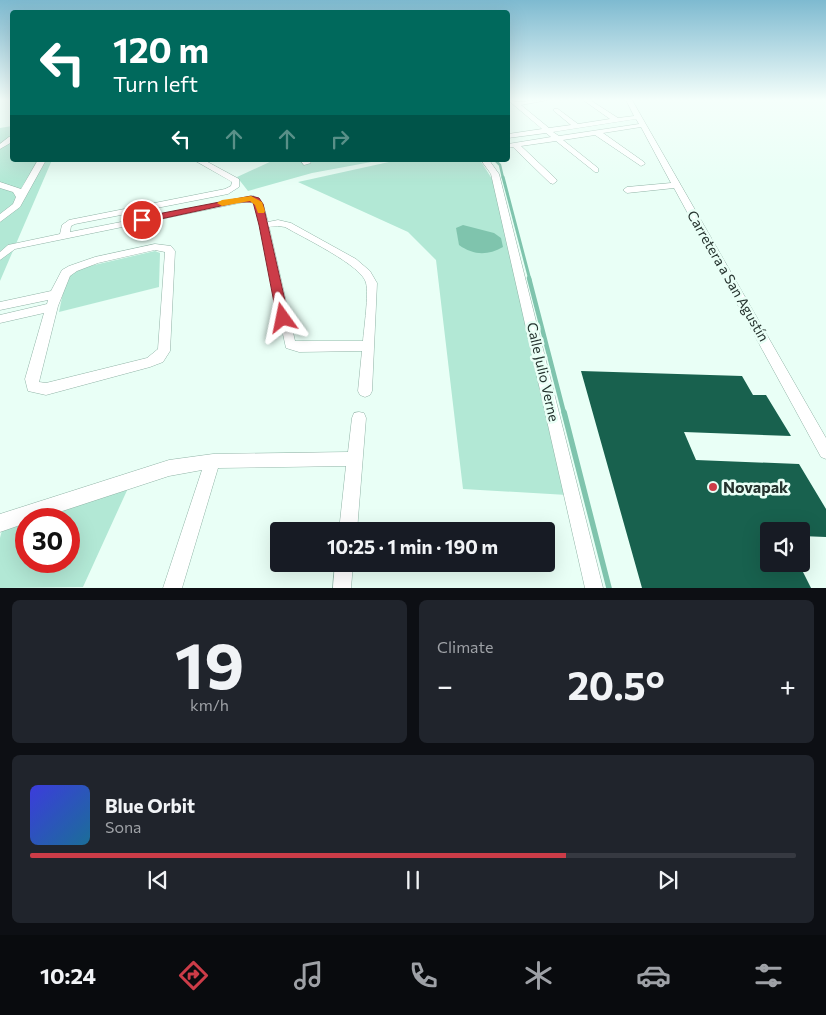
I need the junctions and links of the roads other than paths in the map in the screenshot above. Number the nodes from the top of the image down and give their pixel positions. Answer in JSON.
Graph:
{"nodes":[{"id":1,"x":544,"y":127,"type":"edge"},
{"id":2,"x":566,"y":127,"type":"edge"},
{"id":3,"x":615,"y":127,"type":"edge"},
{"id":4,"x":644,"y":127,"type":"edge"},
{"id":5,"x":547,"y":130,"type":"junction"},
{"id":6,"x":596,"y":132,"type":"junction"},
{"id":7,"x":510,"y":136,"type":"edge"},
{"id":8,"x":557,"y":138,"type":"junction"},
{"id":9,"x":511,"y":145,"type":"edge"},
{"id":10,"x":41,"y":162,"type":"edge"},
{"id":11,"x":202,"y":162,"type":"edge"},
{"id":12,"x":486,"y":162,"type":"edge"},
{"id":13,"x":641,"y":164,"type":"dead end"},
{"id":14,"x":595,"y":170,"type":"dead end"},
{"id":15,"x":553,"y":181,"type":"dead end"},
{"id":16,"x":0,"y":185,"type":"edge"},
{"id":17,"x":675,"y":185,"type":"junction"},
{"id":18,"x":627,"y":190,"type":"dead end"},
{"id":19,"x":20,"y":197,"type":"junction"},
{"id":20,"x":0,"y":219,"type":"edge"},
{"id":21,"x":264,"y":225,"type":"junction"},
{"id":22,"x":64,"y":236,"type":"junction"},
{"id":23,"x":0,"y":244,"type":"edge"},
{"id":24,"x":12,"y":247,"type":"junction"},
{"id":25,"x":0,"y":257,"type":"edge"},
{"id":26,"x":56,"y":294,"type":"junction"},
{"id":27,"x":0,"y":306,"type":"edge"},
{"id":28,"x":52,"y":308,"type":"junction"},
{"id":29,"x":0,"y":319,"type":"edge"},
{"id":30,"x":370,"y":346,"type":"junction"},
{"id":31,"x":365,"y":391,"type":"dead end"},
{"id":32,"x":359,"y":418,"type":"dead end"},
{"id":33,"x":826,"y":452,"type":"edge"},
{"id":34,"x":355,"y":459,"type":"junction"},
{"id":35,"x":213,"y":461,"type":"junction"},
{"id":36,"x":349,"y":522,"type":"edge"},
{"id":37,"x":0,"y":523,"type":"edge"},
{"id":38,"x":343,"y":572,"type":"edge"},
{"id":39,"x":172,"y":588,"type":"edge"},
{"id":40,"x":342,"y":588,"type":"edge"},
{"id":41,"x":594,"y":588,"type":"edge"}],
"edges":[{"from":1,"to":5,"type":"street"},
{"from":2,"to":5,"type":"street"},
{"from":3,"to":6,"type":"street"},
{"from":4,"to":17,"type":"street","name":"Carretera a San Agustín"},
{"from":5,"to":7,"type":"street"},
{"from":5,"to":8,"type":"street"},
{"from":6,"to":8,"type":"street"},
{"from":6,"to":13,"type":"street"},
{"from":8,"to":9,"type":"street"},
{"from":8,"to":14,"type":"street"},
{"from":9,"to":15,"type":"street"},
{"from":10,"to":19,"type":"street"},
{"from":11,"to":22,"type":"street"},
{"from":12,"to":41,"type":"street","name":"Calle Julio Verne"},
{"from":16,"to":19,"type":"street"},
{"from":17,"to":18,"type":"street"},
{"from":17,"to":33,"type":"street","name":"Carretera a San Agustín"},
{"from":19,"to":20,"type":"street"},
{"from":21,"to":22,"type":"street"},
{"from":21,"to":30,"type":"street"},
{"from":21,"to":30,"type":"street"},
{"from":22,"to":24,"type":"street"},
{"from":23,"to":24,"type":"street"},
{"from":24,"to":25,"type":"street"},
{"from":26,"to":27,"type":"street"},
{"from":26,"to":28,"type":"street"},
{"from":26,"to":28,"type":"street"},
{"from":28,"to":29,"type":"street"},
{"from":30,"to":31,"type":"street"},
{"from":32,"to":34,"type":"street"},
{"from":34,"to":35,"type":"street"},
{"from":34,"to":36,"type":"street"},
{"from":35,"to":37,"type":"street"},
{"from":35,"to":39,"type":"street"},
{"from":38,"to":40,"type":"street"}]}
